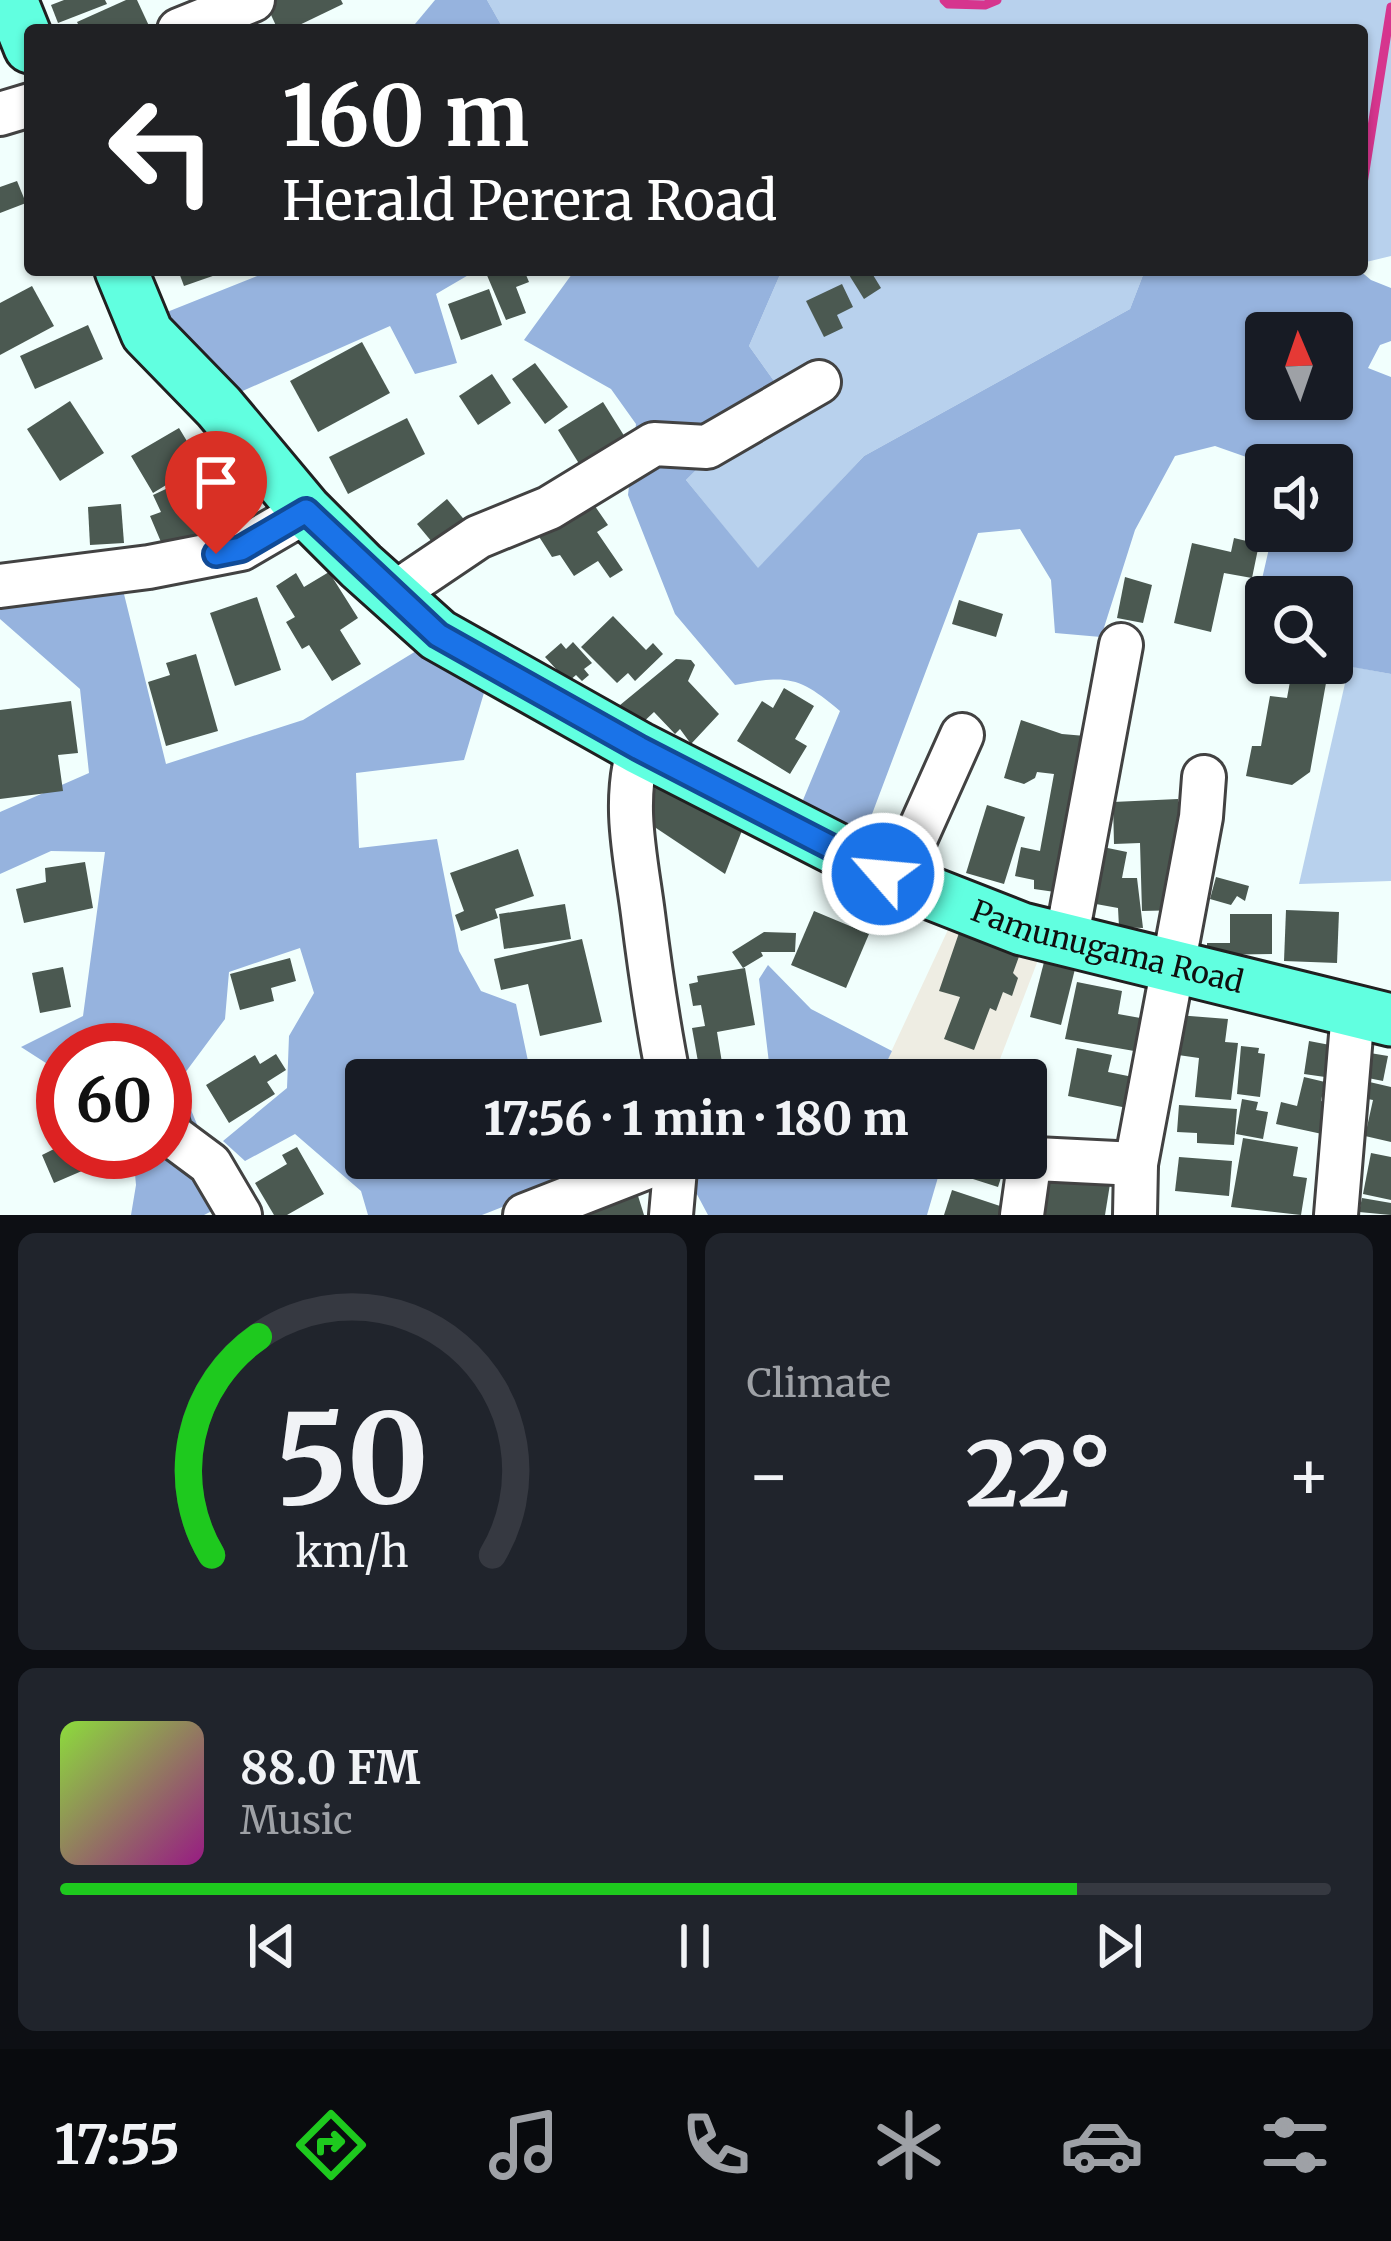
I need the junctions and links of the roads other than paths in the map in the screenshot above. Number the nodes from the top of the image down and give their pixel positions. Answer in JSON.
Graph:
{"nodes":[{"id":1,"x":10,"y":0,"type":"edge"},
{"id":2,"x":253,"y":0,"type":"edge"},
{"id":3,"x":194,"y":24,"type":"edge"},
{"id":4,"x":24,"y":33,"type":"edge"},
{"id":5,"x":124,"y":276,"type":"edge"},
{"id":6,"x":819,"y":382,"type":"dead end"},
{"id":7,"x":306,"y":511,"type":"junction"},
{"id":8,"x":0,"y":586,"type":"edge"},
{"id":9,"x":392,"y":595,"type":"junction"},
{"id":10,"x":1121,"y":645,"type":"dead end"},
{"id":11,"x":962,"y":735,"type":"dead end"},
{"id":12,"x":639,"y":748,"type":"junction"},
{"id":13,"x":1204,"y":777,"type":"dead end"},
{"id":14,"x":897,"y":880,"type":"junction"},
{"id":15,"x":1066,"y":941,"type":"junction"},
{"id":16,"x":1173,"y":969,"type":"junction"},
{"id":17,"x":1372,"y":1015,"type":"edge"},
{"id":18,"x":665,"y":1059,"type":"edge"},
{"id":19,"x":192,"y":1151,"type":"edge"},
{"id":20,"x":1136,"y":1164,"type":"junction"},
{"id":21,"x":618,"y":1179,"type":"edge"},
{"id":22,"x":672,"y":1179,"type":"edge"},
{"id":23,"x":240,"y":1215,"type":"edge"},
{"id":24,"x":525,"y":1215,"type":"edge"},
{"id":25,"x":670,"y":1215,"type":"edge"},
{"id":26,"x":1022,"y":1215,"type":"edge"},
{"id":27,"x":1135,"y":1215,"type":"edge"},
{"id":28,"x":1336,"y":1215,"type":"edge"}],
"edges":[{"from":1,"to":4,"type":"main road"},
{"from":2,"to":3,"type":"street"},
{"from":5,"to":7,"type":"main road","name":"Pamunugama Road"},
{"from":6,"to":9,"type":"street"},
{"from":7,"to":8,"type":"street"},
{"from":7,"to":9,"type":"main road","name":"Pamunugama Road"},
{"from":9,"to":12,"type":"main road","name":"Pamunugama Road"},
{"from":10,"to":15,"type":"street"},
{"from":11,"to":14,"type":"street"},
{"from":12,"to":14,"type":"main road","name":"Pamunugama Road"},
{"from":12,"to":18,"type":"street"},
{"from":13,"to":16,"type":"street"},
{"from":14,"to":15,"type":"main road","name":"Pamunugama Road"},
{"from":15,"to":16,"type":"main road","name":"Pamunugama Road"},
{"from":16,"to":17,"type":"main road","name":"Pamunugama Road"},
{"from":16,"to":20,"type":"street"},
{"from":17,"to":28,"type":"street"},
{"from":19,"to":23,"type":"street"},
{"from":20,"to":26,"type":"street"},
{"from":20,"to":27,"type":"street"},
{"from":21,"to":24,"type":"street"},
{"from":22,"to":25,"type":"street"}]}
